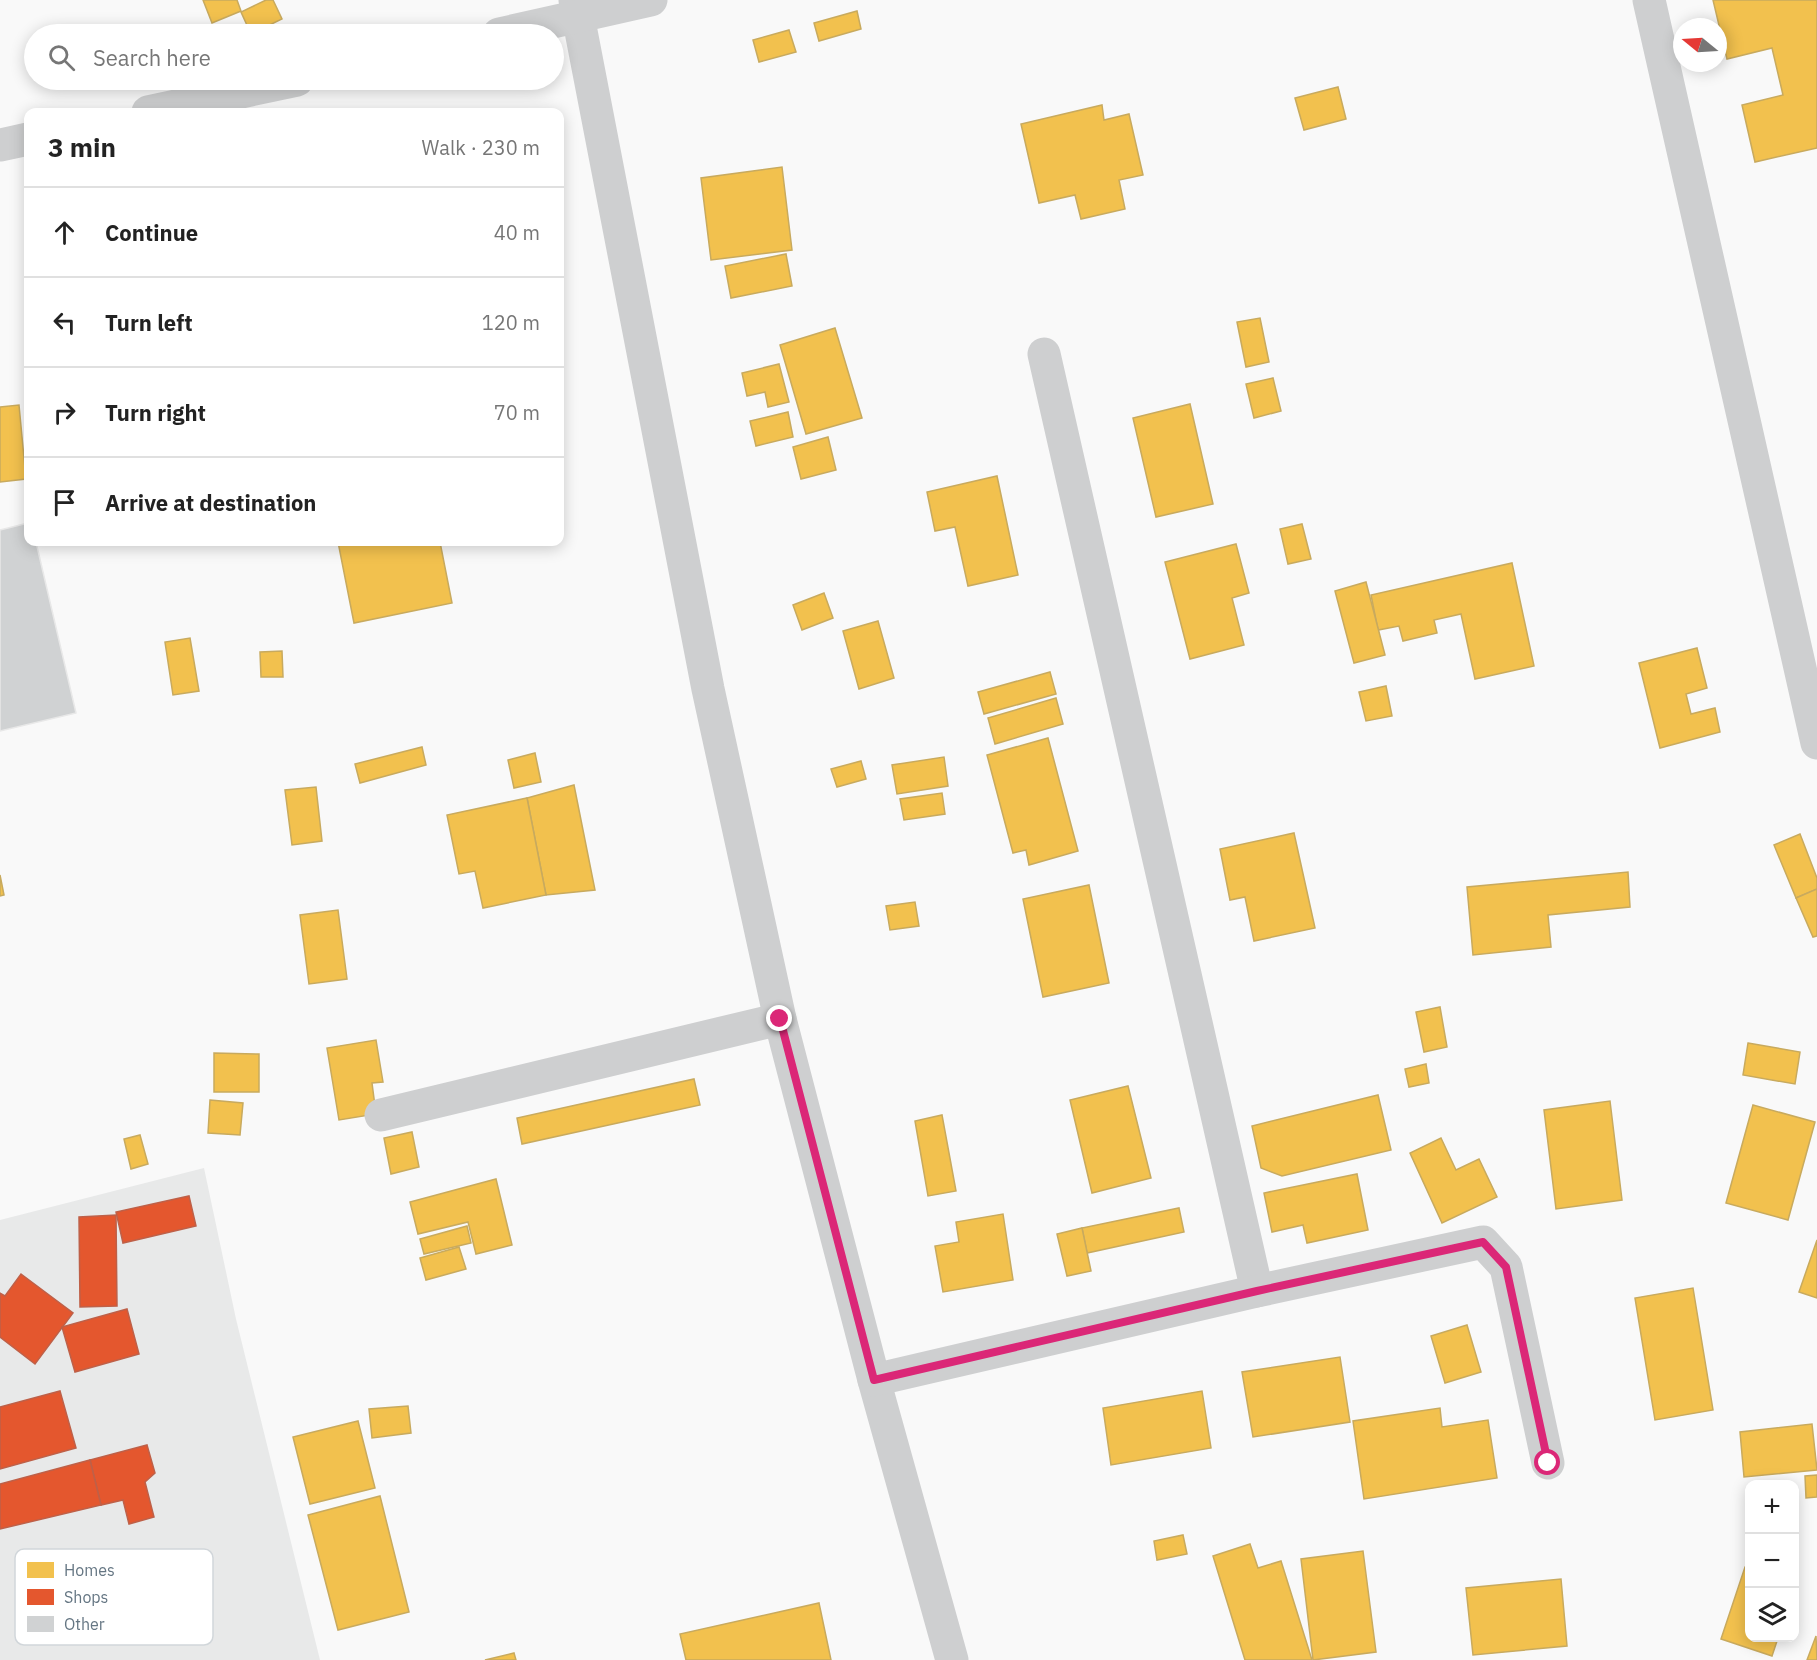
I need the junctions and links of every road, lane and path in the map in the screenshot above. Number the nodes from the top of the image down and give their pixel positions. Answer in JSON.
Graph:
{"nodes":[{"id":1,"x":651,"y":0,"type":"edge"},
{"id":2,"x":1649,"y":0,"type":"edge"},
{"id":3,"x":577,"y":8,"type":"edge"},
{"id":4,"x":529,"y":24,"type":"edge"},
{"id":5,"x":250,"y":90,"type":"edge"},
{"id":6,"x":167,"y":108,"type":"edge"},
{"id":7,"x":24,"y":140,"type":"edge"},
{"id":8,"x":0,"y":145,"type":"edge"},
{"id":9,"x":1044,"y":354,"type":"dead end"},
{"id":10,"x":1817,"y":742,"type":"edge"},
{"id":11,"x":780,"y":1019,"type":"junction"},
{"id":12,"x":381,"y":1115,"type":"dead end"},
{"id":13,"x":1257,"y":1291,"type":"junction"},
{"id":14,"x":874,"y":1380,"type":"junction"},
{"id":15,"x":1548,"y":1463,"type":"dead end"},
{"id":16,"x":952,"y":1660,"type":"edge"}],
"edges":[{"from":1,"to":3,"type":"street"},
{"from":2,"to":10,"type":"street"},
{"from":3,"to":4,"type":"street"},
{"from":3,"to":11,"type":"street"},
{"from":5,"to":6,"type":"street"},
{"from":7,"to":8,"type":"street"},
{"from":9,"to":13,"type":"street"},
{"from":11,"to":12,"type":"street"},
{"from":11,"to":14,"type":"street"},
{"from":13,"to":14,"type":"street"},
{"from":13,"to":15,"type":"street"},
{"from":14,"to":16,"type":"street"}]}
